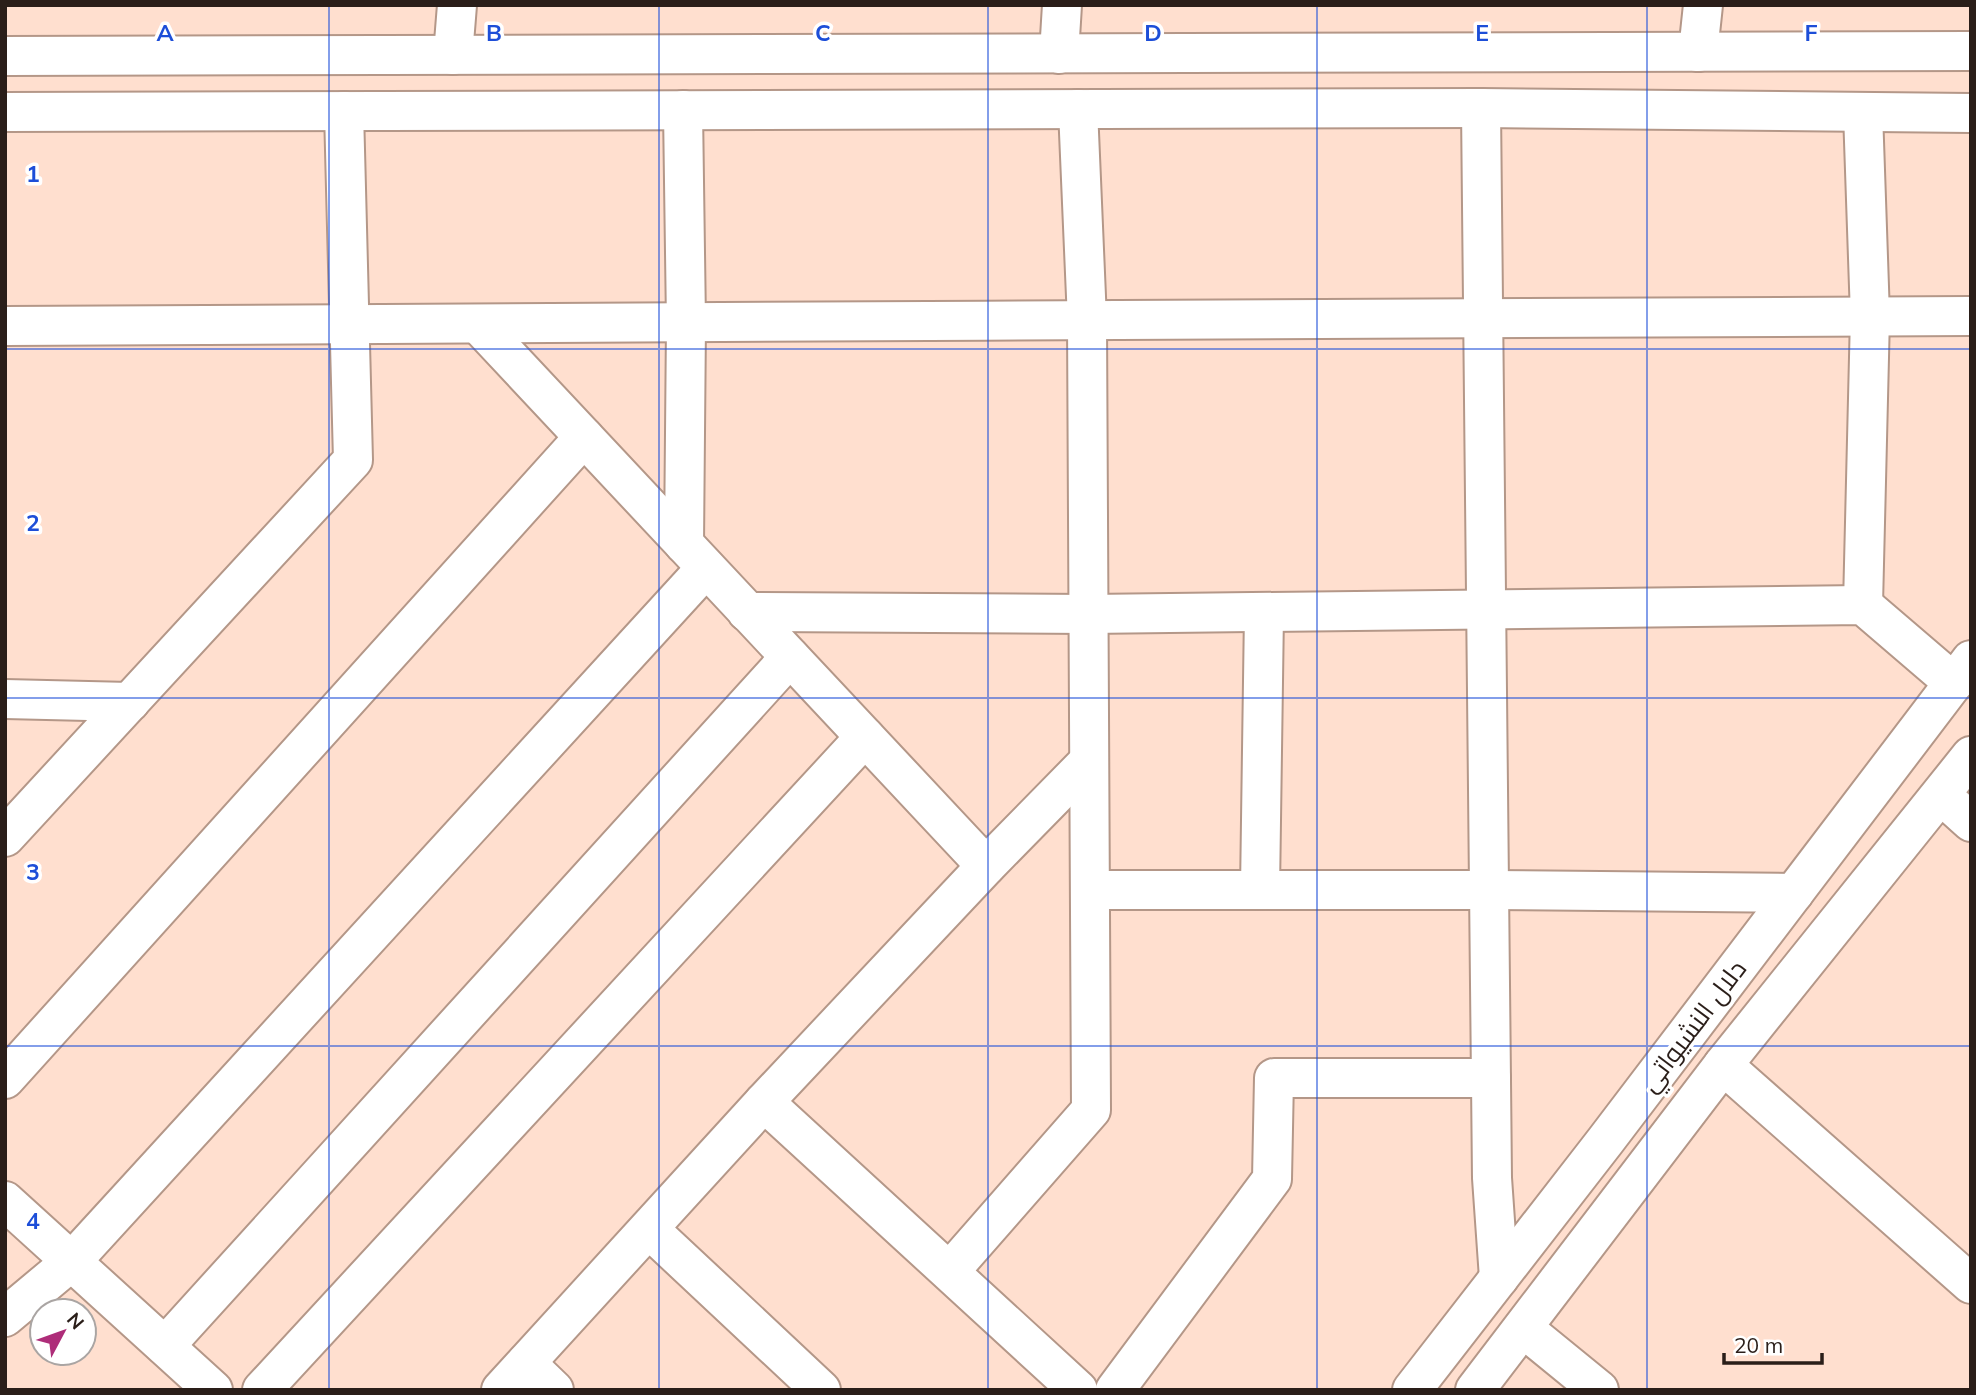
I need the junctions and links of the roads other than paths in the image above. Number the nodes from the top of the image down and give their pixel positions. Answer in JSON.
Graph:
{"nodes":[{"id":1,"x":457,"y":5,"type":"edge"},
{"id":2,"x":1062,"y":5,"type":"edge"},
{"id":3,"x":1703,"y":5,"type":"edge"},
{"id":4,"x":1971,"y":51,"type":"edge"},
{"id":5,"x":1698,"y":52,"type":"junction"},
{"id":6,"x":1059,"y":54,"type":"junction"},
{"id":7,"x":453,"y":55,"type":"junction"},
{"id":8,"x":5,"y":56,"type":"edge"},
{"id":9,"x":1481,"y":108,"type":"junction"},
{"id":10,"x":1078,"y":109,"type":"junction"},
{"id":11,"x":683,"y":110,"type":"junction"},
{"id":12,"x":344,"y":111,"type":"junction"},
{"id":13,"x":5,"y":112,"type":"edge"},
{"id":14,"x":1863,"y":112,"type":"junction"},
{"id":15,"x":1971,"y":113,"type":"edge"},
{"id":16,"x":1483,"y":316,"type":"junction"},
{"id":17,"x":1870,"y":316,"type":"junction"},
{"id":18,"x":1971,"y":316,"type":"edge"},
{"id":19,"x":1087,"y":320,"type":"junction"},
{"id":20,"x":686,"y":323,"type":"junction"},
{"id":21,"x":479,"y":325,"type":"junction"},
{"id":22,"x":5,"y":326,"type":"edge"},
{"id":23,"x":350,"y":326,"type":"junction"},
{"id":24,"x":584,"y":437,"type":"junction"},
{"id":25,"x":695,"y":556,"type":"junction"},
{"id":26,"x":1863,"y":605,"type":"junction"},
{"id":27,"x":1486,"y":609,"type":"junction"},
{"id":28,"x":747,"y":612,"type":"junction"},
{"id":29,"x":1264,"y":612,"type":"junction"},
{"id":30,"x":1089,"y":614,"type":"junction"},
{"id":31,"x":790,"y":657,"type":"junction"},
{"id":32,"x":1962,"y":671,"type":"edge"},
{"id":33,"x":5,"y":699,"type":"edge"},
{"id":34,"x":130,"y":702,"type":"junction"},
{"id":35,"x":864,"y":737,"type":"junction"},
{"id":36,"x":1971,"y":757,"type":"edge"},
{"id":37,"x":1089,"y":761,"type":"junction"},
{"id":38,"x":1941,"y":795,"type":"junction"},
{"id":39,"x":1971,"y":822,"type":"edge"},
{"id":40,"x":5,"y":837,"type":"edge"},
{"id":41,"x":986,"y":866,"type":"junction"},
{"id":42,"x":1090,"y":890,"type":"junction"},
{"id":43,"x":1260,"y":890,"type":"junction"},
{"id":44,"x":1489,"y":890,"type":"junction"},
{"id":45,"x":1794,"y":893,"type":"junction"},
{"id":46,"x":1723,"y":1065,"type":"junction"},
{"id":47,"x":1491,"y":1078,"type":"junction"},
{"id":48,"x":5,"y":1079,"type":"edge"},
{"id":49,"x":764,"y":1102,"type":"junction"},
{"id":50,"x":5,"y":1200,"type":"edge"},
{"id":51,"x":649,"y":1229,"type":"junction"},
{"id":52,"x":72,"y":1261,"type":"junction"},
{"id":53,"x":950,"y":1271,"type":"junction"},
{"id":54,"x":1499,"y":1278,"type":"junction"},
{"id":55,"x":1971,"y":1284,"type":"edge"},
{"id":56,"x":5,"y":1317,"type":"edge"},
{"id":57,"x":1523,"y":1328,"type":"junction"},
{"id":58,"x":165,"y":1346,"type":"junction"},
{"id":59,"x":513,"y":1376,"type":"edge"},
{"id":60,"x":213,"y":1390,"type":"edge"},
{"id":61,"x":262,"y":1390,"type":"edge"},
{"id":62,"x":554,"y":1390,"type":"edge"},
{"id":63,"x":821,"y":1390,"type":"edge"},
{"id":64,"x":1078,"y":1390,"type":"edge"},
{"id":65,"x":1115,"y":1390,"type":"edge"},
{"id":66,"x":1412,"y":1390,"type":"edge"},
{"id":67,"x":1475,"y":1390,"type":"edge"},
{"id":68,"x":1599,"y":1390,"type":"edge"}],
"edges":[{"from":1,"to":7,"type":"main road"},
{"from":2,"to":6,"type":"main road"},
{"from":3,"to":5,"type":"main road"},
{"from":4,"to":5,"type":"main road"},
{"from":5,"to":6,"type":"main road"},
{"from":6,"to":7,"type":"main road"},
{"from":7,"to":8,"type":"main road"},
{"from":9,"to":10,"type":"main road"},
{"from":9,"to":14,"type":"main road"},
{"from":9,"to":16,"type":"main road"},
{"from":10,"to":11,"type":"main road"},
{"from":10,"to":19,"type":"main road"},
{"from":11,"to":12,"type":"main road"},
{"from":11,"to":20,"type":"main road"},
{"from":12,"to":13,"type":"main road"},
{"from":12,"to":23,"type":"main road"},
{"from":14,"to":15,"type":"main road"},
{"from":14,"to":17,"type":"main road"},
{"from":16,"to":17,"type":"main road"},
{"from":16,"to":19,"type":"main road"},
{"from":16,"to":27,"type":"main road"},
{"from":17,"to":18,"type":"main road"},
{"from":17,"to":26,"type":"main road"},
{"from":19,"to":20,"type":"main road"},
{"from":19,"to":30,"type":"main road"},
{"from":20,"to":21,"type":"main road"},
{"from":20,"to":25,"type":"main road"},
{"from":21,"to":23,"type":"main road"},
{"from":21,"to":24,"type":"main road"},
{"from":22,"to":23,"type":"main road"},
{"from":23,"to":34,"type":"main road"},
{"from":24,"to":25,"type":"main road"},
{"from":24,"to":48,"type":"main road"},
{"from":25,"to":28,"type":"main road"},
{"from":25,"to":52,"type":"main road"},
{"from":26,"to":27,"type":"main road"},
{"from":26,"to":32,"type":"main road"},
{"from":27,"to":29,"type":"main road"},
{"from":27,"to":44,"type":"main road"},
{"from":28,"to":30,"type":"main road"},
{"from":28,"to":31,"type":"main road"},
{"from":29,"to":30,"type":"main road"},
{"from":29,"to":43,"type":"main road"},
{"from":30,"to":37,"type":"main road"},
{"from":31,"to":35,"type":"main road"},
{"from":31,"to":58,"type":"main road"},
{"from":32,"to":45,"type":"main road","name":"دلال النشيواتي"},
{"from":33,"to":34,"type":"main road"},
{"from":34,"to":40,"type":"main road"},
{"from":35,"to":41,"type":"main road"},
{"from":35,"to":61,"type":"main road"},
{"from":36,"to":38,"type":"main road","name":"دلال النشيواتي"},
{"from":37,"to":41,"type":"main road"},
{"from":37,"to":42,"type":"main road"},
{"from":38,"to":39,"type":"main road"},
{"from":38,"to":46,"type":"main road","name":"دلال النشيواتي"},
{"from":41,"to":49,"type":"main road"},
{"from":42,"to":43,"type":"main road"},
{"from":42,"to":53,"type":"main road"},
{"from":43,"to":44,"type":"main road"},
{"from":44,"to":45,"type":"main road"},
{"from":44,"to":47,"type":"main road"},
{"from":45,"to":54,"type":"main road","name":"دلال النشيواتي"},
{"from":46,"to":55,"type":"main road"},
{"from":46,"to":57,"type":"main road","name":"دلال النشيواتي"},
{"from":47,"to":54,"type":"main road"},
{"from":47,"to":65,"type":"main road"},
{"from":49,"to":51,"type":"main road"},
{"from":49,"to":53,"type":"main road"},
{"from":50,"to":52,"type":"main road"},
{"from":51,"to":59,"type":"main road"},
{"from":51,"to":63,"type":"main road"},
{"from":52,"to":56,"type":"main road"},
{"from":52,"to":58,"type":"main road"},
{"from":53,"to":64,"type":"main road"},
{"from":54,"to":66,"type":"main road","name":"دلال النشيواتي"},
{"from":57,"to":67,"type":"main road","name":"دلال النشيواتي"},
{"from":57,"to":68,"type":"main road"},
{"from":58,"to":60,"type":"main road"},
{"from":59,"to":62,"type":"main road"}]}
